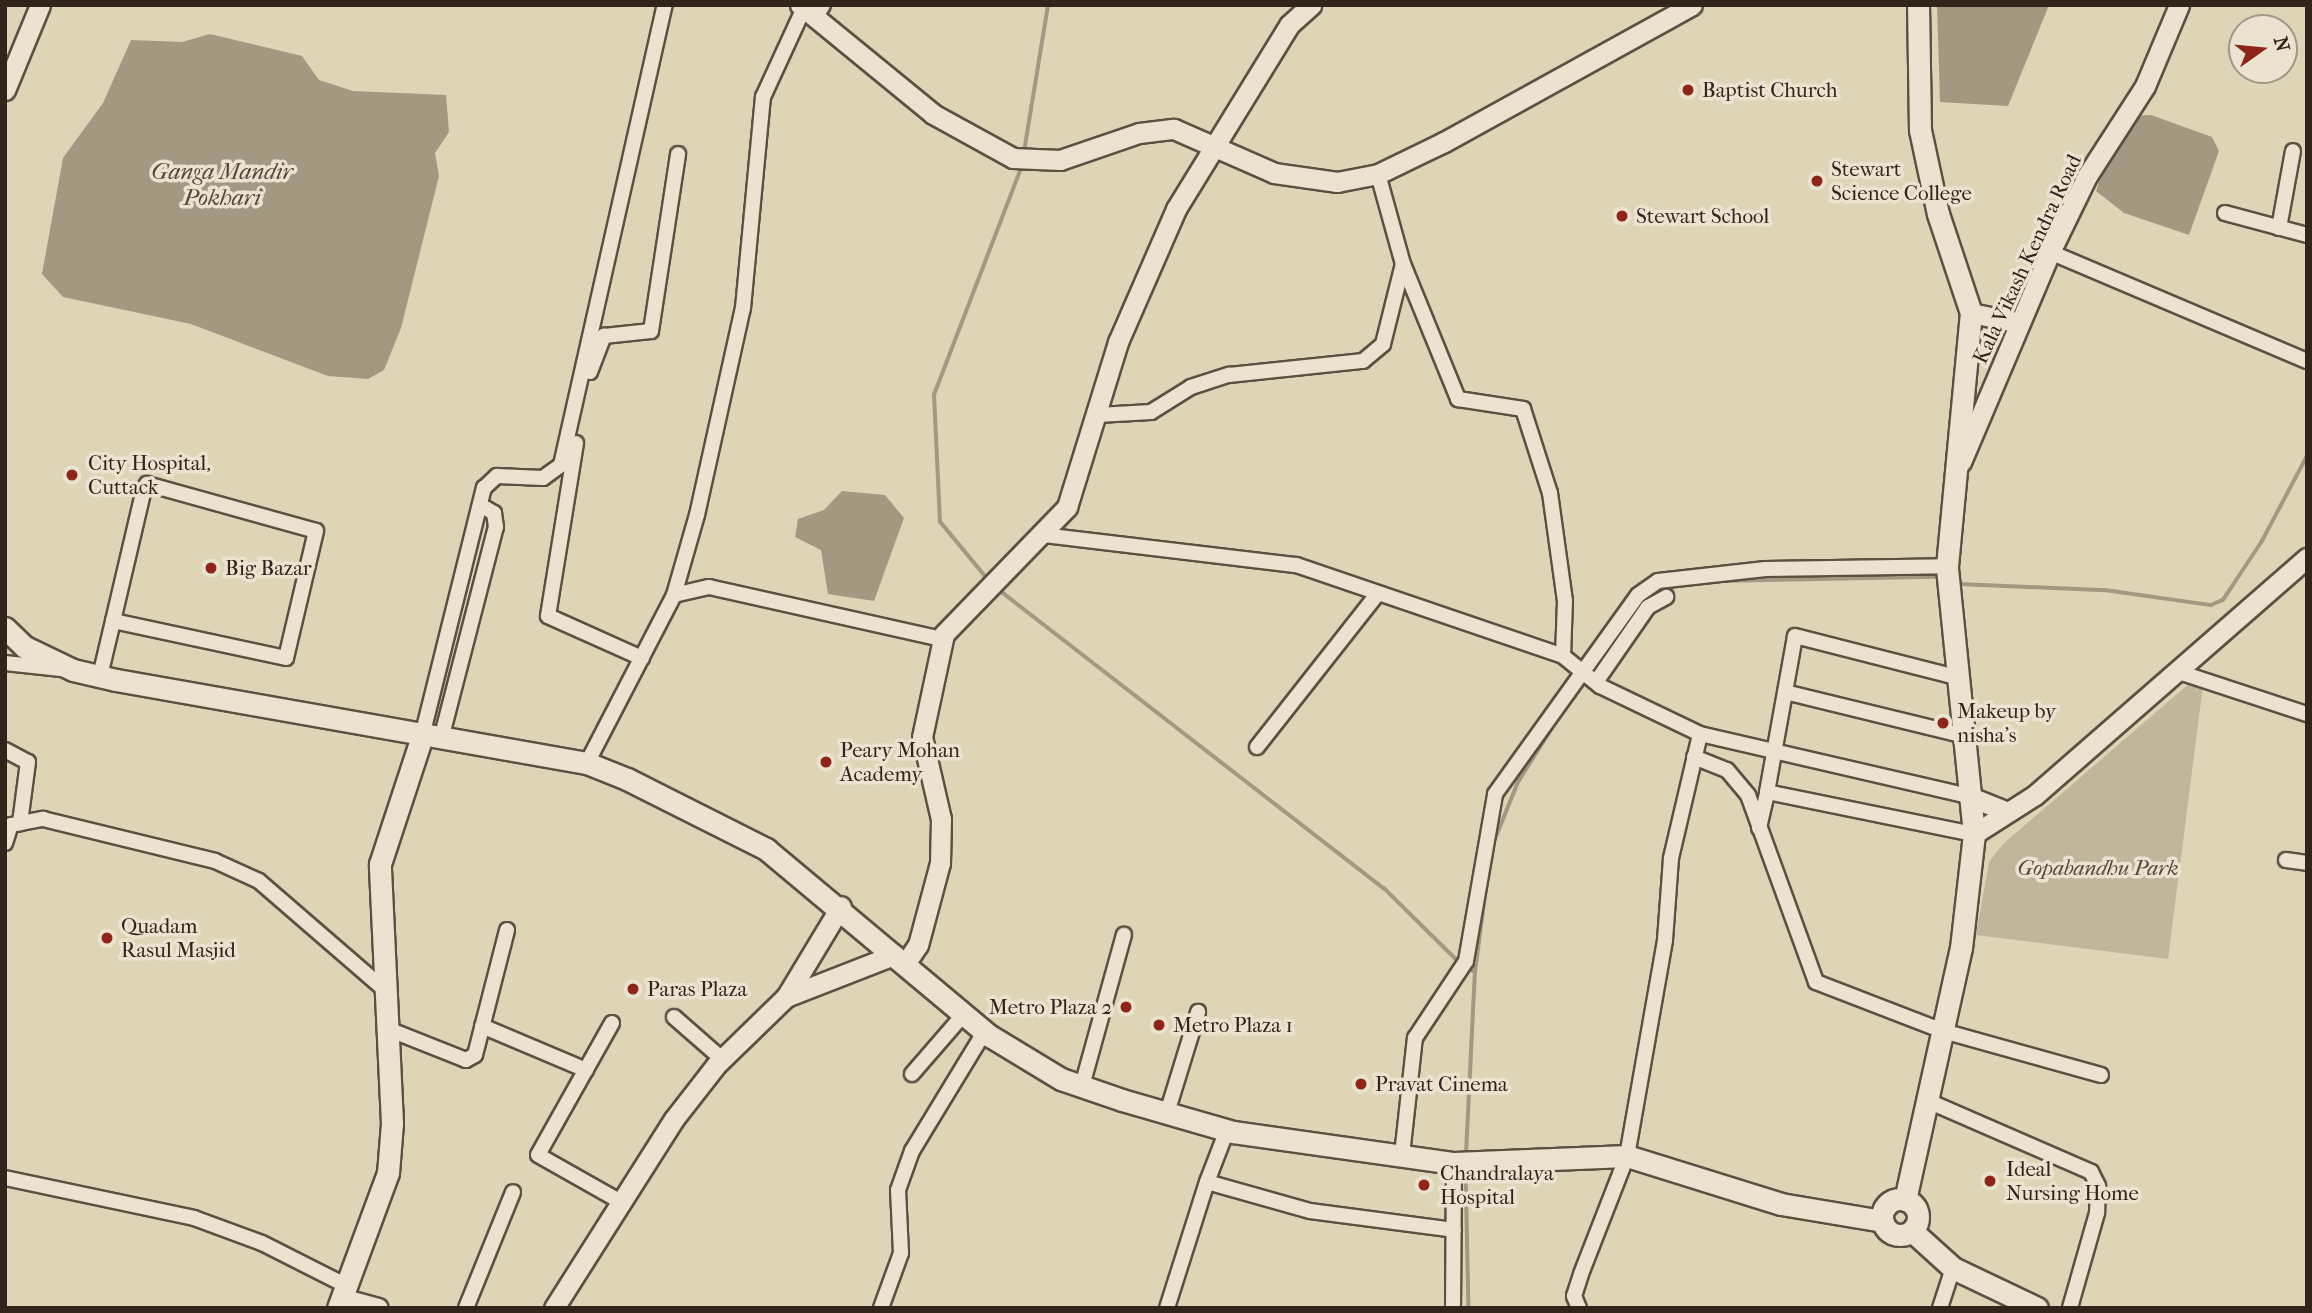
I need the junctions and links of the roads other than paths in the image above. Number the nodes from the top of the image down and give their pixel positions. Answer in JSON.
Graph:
{"nodes":[{"id":1,"x":40,"y":5,"type":"edge"},
{"id":2,"x":664,"y":5,"type":"edge"},
{"id":3,"x":1311,"y":5,"type":"edge"},
{"id":4,"x":1692,"y":5,"type":"edge"},
{"id":5,"x":1917,"y":5,"type":"edge"},
{"id":6,"x":2179,"y":5,"type":"edge"},
{"id":7,"x":811,"y":9,"type":"edge"},
{"id":8,"x":5,"y":90,"type":"edge"},
{"id":9,"x":1210,"y":145,"type":"junction"},
{"id":10,"x":2293,"y":150,"type":"dead end"},
{"id":11,"x":678,"y":155,"type":"dead end"},
{"id":12,"x":1378,"y":174,"type":"junction"},
{"id":13,"x":2225,"y":213,"type":"dead end"},
{"id":14,"x":2278,"y":228,"type":"junction"},
{"id":15,"x":2307,"y":235,"type":"edge"},
{"id":16,"x":2050,"y":252,"type":"junction"},
{"id":17,"x":1403,"y":264,"type":"junction"},
{"id":18,"x":1971,"y":313,"type":"junction"},
{"id":19,"x":2020,"y":323,"type":"junction"},
{"id":20,"x":2307,"y":361,"type":"edge"},
{"id":21,"x":1098,"y":415,"type":"junction"},
{"id":22,"x":1961,"y":462,"type":"junction"},
{"id":23,"x":480,"y":505,"type":"junction"},
{"id":24,"x":1043,"y":535,"type":"junction"},
{"id":25,"x":2307,"y":558,"type":"edge"},
{"id":26,"x":1947,"y":565,"type":"junction"},
{"id":27,"x":674,"y":595,"type":"junction"},
{"id":28,"x":1376,"y":596,"type":"junction"},
{"id":29,"x":1666,"y":597,"type":"dead end"},
{"id":30,"x":113,"y":621,"type":"junction"},
{"id":31,"x":5,"y":628,"type":"edge"},
{"id":32,"x":942,"y":639,"type":"junction"},
{"id":33,"x":1563,"y":656,"type":"junction"},
{"id":34,"x":642,"y":657,"type":"junction"},
{"id":35,"x":5,"y":663,"type":"edge"},
{"id":36,"x":73,"y":670,"type":"junction"},
{"id":37,"x":1581,"y":670,"type":"junction"},
{"id":38,"x":2179,"y":672,"type":"junction"},
{"id":39,"x":100,"y":676,"type":"junction"},
{"id":40,"x":1956,"y":677,"type":"junction"},
{"id":41,"x":1595,"y":682,"type":"junction"},
{"id":42,"x":1785,"y":692,"type":"junction"},
{"id":43,"x":2307,"y":714,"type":"edge"},
{"id":44,"x":1700,"y":734,"type":"junction"},
{"id":45,"x":1962,"y":735,"type":"junction"},
{"id":46,"x":432,"y":738,"type":"junction"},
{"id":47,"x":1257,"y":747,"type":"dead end"},
{"id":48,"x":5,"y":750,"type":"edge"},
{"id":49,"x":1774,"y":751,"type":"junction"},
{"id":50,"x":1694,"y":757,"type":"junction"},
{"id":51,"x":587,"y":763,"type":"junction"},
{"id":52,"x":1767,"y":792,"type":"junction"},
{"id":53,"x":1968,"y":796,"type":"junction"},
{"id":54,"x":2008,"y":812,"type":"junction"},
{"id":55,"x":20,"y":823,"type":"junction"},
{"id":56,"x":1759,"y":830,"type":"junction"},
{"id":57,"x":1974,"y":834,"type":"junction"},
{"id":58,"x":5,"y":842,"type":"edge"},
{"id":59,"x":2286,"y":860,"type":"dead end"},
{"id":60,"x":2307,"y":863,"type":"edge"},
{"id":61,"x":841,"y":906,"type":"junction"},
{"id":62,"x":507,"y":930,"type":"dead end"},
{"id":63,"x":1124,"y":934,"type":"dead end"},
{"id":64,"x":899,"y":959,"type":"junction"},
{"id":65,"x":386,"y":991,"type":"junction"},
{"id":66,"x":786,"y":997,"type":"junction"},
{"id":67,"x":1198,"y":1012,"type":"dead end"},
{"id":68,"x":964,"y":1014,"type":"junction"},
{"id":69,"x":674,"y":1017,"type":"dead end"},
{"id":70,"x":612,"y":1023,"type":"dead end"},
{"id":71,"x":482,"y":1026,"type":"junction"},
{"id":72,"x":388,"y":1029,"type":"junction"},
{"id":73,"x":985,"y":1031,"type":"junction"},
{"id":74,"x":1943,"y":1031,"type":"junction"},
{"id":75,"x":722,"y":1059,"type":"junction"},
{"id":76,"x":586,"y":1070,"type":"junction"},
{"id":77,"x":912,"y":1074,"type":"dead end"},
{"id":78,"x":2101,"y":1075,"type":"dead end"},
{"id":79,"x":1082,"y":1086,"type":"junction"},
{"id":80,"x":1928,"y":1101,"type":"junction"},
{"id":81,"x":1167,"y":1113,"type":"junction"},
{"id":82,"x":1227,"y":1130,"type":"junction"},
{"id":83,"x":1402,"y":1156,"type":"junction"},
{"id":84,"x":1627,"y":1156,"type":"junction"},
{"id":85,"x":1458,"y":1162,"type":"junction"},
{"id":86,"x":5,"y":1178,"type":"edge"},
{"id":87,"x":1207,"y":1182,"type":"junction"},
{"id":88,"x":513,"y":1192,"type":"dead end"},
{"id":89,"x":1905,"y":1200,"type":"junction"},
{"id":90,"x":621,"y":1202,"type":"junction"},
{"id":91,"x":1883,"y":1221,"type":"junction"},
{"id":92,"x":1454,"y":1230,"type":"junction"},
{"id":93,"x":1912,"y":1231,"type":"junction"},
{"id":94,"x":1953,"y":1268,"type":"junction"},
{"id":95,"x":341,"y":1297,"type":"edge"},
{"id":96,"x":378,"y":1308,"type":"edge"},
{"id":97,"x":466,"y":1308,"type":"edge"},
{"id":98,"x":554,"y":1308,"type":"edge"},
{"id":99,"x":881,"y":1308,"type":"edge"},
{"id":100,"x":1167,"y":1308,"type":"edge"},
{"id":101,"x":1453,"y":1308,"type":"edge"},
{"id":102,"x":1579,"y":1308,"type":"edge"},
{"id":103,"x":1940,"y":1308,"type":"edge"},
{"id":104,"x":2037,"y":1308,"type":"edge"},
{"id":105,"x":2070,"y":1308,"type":"edge"}],
"edges":[{"from":1,"to":8,"type":"street"},
{"from":2,"to":23,"type":"street"},
{"from":3,"to":9,"type":"street"},
{"from":4,"to":12,"type":"street"},
{"from":5,"to":18,"type":"main road"},
{"from":6,"to":16,"type":"street","name":"Kala Vikash Kendra Road"},
{"from":7,"to":9,"type":"street"},
{"from":7,"to":27,"type":"street"},
{"from":9,"to":12,"type":"street"},
{"from":9,"to":21,"type":"street"},
{"from":10,"to":14,"type":"street"},
{"from":11,"to":34,"type":"street"},
{"from":12,"to":17,"type":"street"},
{"from":13,"to":14,"type":"street"},
{"from":14,"to":15,"type":"street"},
{"from":16,"to":19,"type":"street","name":"Kala Vikash Kendra Road"},
{"from":16,"to":20,"type":"street"},
{"from":17,"to":21,"type":"street"},
{"from":17,"to":33,"type":"street"},
{"from":18,"to":19,"type":"street"},
{"from":18,"to":22,"type":"main road"},
{"from":19,"to":22,"type":"street","name":"Kala Vikash Kendra Road"},
{"from":21,"to":24,"type":"street"},
{"from":22,"to":26,"type":"main road"},
{"from":23,"to":46,"type":"street"},
{"from":23,"to":46,"type":"street"},
{"from":24,"to":28,"type":"street"},
{"from":24,"to":32,"type":"street"},
{"from":25,"to":38,"type":"street"},
{"from":26,"to":37,"type":"street"},
{"from":26,"to":40,"type":"main road"},
{"from":27,"to":32,"type":"street"},
{"from":27,"to":34,"type":"street"},
{"from":28,"to":33,"type":"street"},
{"from":28,"to":47,"type":"street"},
{"from":29,"to":41,"type":"street"},
{"from":30,"to":30,"type":"street"},
{"from":30,"to":39,"type":"street"},
{"from":31,"to":36,"type":"main road"},
{"from":32,"to":64,"type":"street"},
{"from":33,"to":37,"type":"street"},
{"from":34,"to":51,"type":"street"},
{"from":35,"to":36,"type":"street"},
{"from":36,"to":39,"type":"main road"},
{"from":37,"to":41,"type":"street"},
{"from":37,"to":83,"type":"street"},
{"from":38,"to":43,"type":"street"},
{"from":38,"to":54,"type":"street"},
{"from":39,"to":46,"type":"main road"},
{"from":40,"to":42,"type":"street"},
{"from":40,"to":45,"type":"main road"},
{"from":41,"to":44,"type":"street"},
{"from":42,"to":45,"type":"street"},
{"from":42,"to":49,"type":"street"},
{"from":44,"to":49,"type":"street"},
{"from":44,"to":50,"type":"street"},
{"from":45,"to":53,"type":"main road"},
{"from":46,"to":51,"type":"main road"},
{"from":46,"to":65,"type":"main road"},
{"from":48,"to":55,"type":"street"},
{"from":49,"to":52,"type":"street"},
{"from":49,"to":53,"type":"street"},
{"from":50,"to":56,"type":"street"},
{"from":50,"to":84,"type":"street"},
{"from":51,"to":61,"type":"main road"},
{"from":52,"to":56,"type":"street"},
{"from":52,"to":57,"type":"street"},
{"from":53,"to":54,"type":"street"},
{"from":53,"to":57,"type":"main road"},
{"from":54,"to":57,"type":"street"},
{"from":55,"to":58,"type":"street"},
{"from":55,"to":65,"type":"street"},
{"from":56,"to":74,"type":"street"},
{"from":57,"to":74,"type":"main road"},
{"from":59,"to":60,"type":"street"},
{"from":61,"to":64,"type":"main road"},
{"from":61,"to":66,"type":"street"},
{"from":62,"to":71,"type":"street"},
{"from":63,"to":79,"type":"street"},
{"from":64,"to":66,"type":"street"},
{"from":64,"to":68,"type":"main road"},
{"from":65,"to":72,"type":"main road"},
{"from":66,"to":75,"type":"street"},
{"from":67,"to":81,"type":"street"},
{"from":68,"to":73,"type":"main road"},
{"from":68,"to":77,"type":"street"},
{"from":69,"to":75,"type":"street"},
{"from":70,"to":76,"type":"street"},
{"from":71,"to":72,"type":"street"},
{"from":71,"to":76,"type":"street"},
{"from":72,"to":95,"type":"main road"},
{"from":73,"to":79,"type":"main road"},
{"from":73,"to":99,"type":"street"},
{"from":74,"to":78,"type":"street"},
{"from":74,"to":80,"type":"main road"},
{"from":75,"to":90,"type":"street"},
{"from":76,"to":90,"type":"street"},
{"from":79,"to":81,"type":"main road"},
{"from":80,"to":89,"type":"main road"},
{"from":80,"to":105,"type":"street"},
{"from":81,"to":82,"type":"main road"},
{"from":82,"to":83,"type":"main road"},
{"from":82,"to":87,"type":"street"},
{"from":83,"to":85,"type":"main road"},
{"from":84,"to":85,"type":"main road"},
{"from":84,"to":91,"type":"main road"},
{"from":84,"to":102,"type":"street"},
{"from":85,"to":92,"type":"street"},
{"from":86,"to":95,"type":"street"},
{"from":87,"to":92,"type":"street"},
{"from":87,"to":100,"type":"street"},
{"from":88,"to":97,"type":"street"},
{"from":89,"to":91,"type":"main road"},
{"from":89,"to":93,"type":"main road"},
{"from":90,"to":98,"type":"street"},
{"from":91,"to":93,"type":"main road"},
{"from":92,"to":101,"type":"street"},
{"from":93,"to":94,"type":"main road"},
{"from":94,"to":103,"type":"street"},
{"from":94,"to":104,"type":"main road"},
{"from":95,"to":96,"type":"street"}]}
